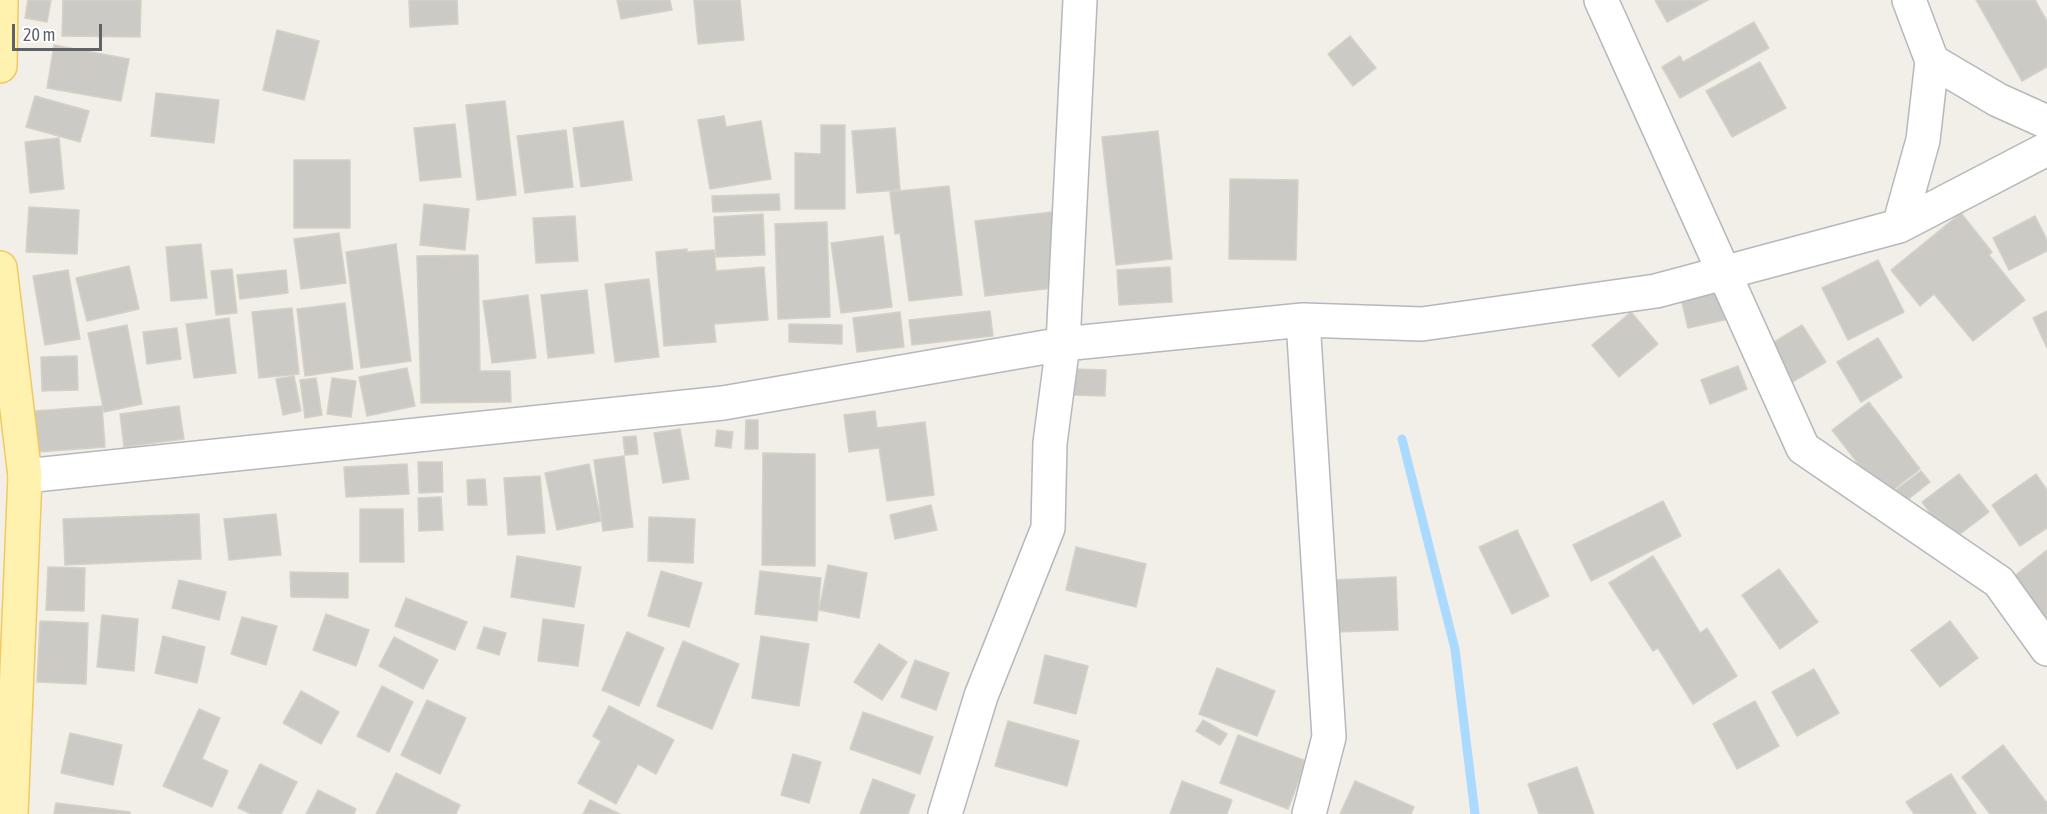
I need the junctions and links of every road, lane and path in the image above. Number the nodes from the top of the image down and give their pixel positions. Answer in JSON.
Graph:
{"nodes":[{"id":1,"x":2,"y":0,"type":"edge"},
{"id":2,"x":1080,"y":0,"type":"edge"},
{"id":3,"x":1601,"y":0,"type":"edge"},
{"id":4,"x":1909,"y":0,"type":"edge"},
{"id":5,"x":1932,"y":61,"type":"junction"},
{"id":6,"x":0,"y":66,"type":"edge"},
{"id":7,"x":2047,"y":122,"type":"edge"},
{"id":8,"x":2047,"y":149,"type":"edge"},
{"id":9,"x":1899,"y":225,"type":"junction"},
{"id":10,"x":0,"y":268,"type":"edge"},
{"id":11,"x":1724,"y":272,"type":"junction"},
{"id":12,"x":1303,"y":321,"type":"junction"},
{"id":13,"x":1063,"y":344,"type":"junction"},
{"id":14,"x":25,"y":476,"type":"junction"},
{"id":15,"x":2047,"y":649,"type":"edge"},
{"id":16,"x":11,"y":814,"type":"edge"},
{"id":17,"x":945,"y":814,"type":"edge"},
{"id":18,"x":1309,"y":814,"type":"edge"}],
"edges":[{"from":1,"to":6,"type":"main road"},
{"from":2,"to":13,"type":"street"},
{"from":3,"to":11,"type":"street"},
{"from":4,"to":5,"type":"street"},
{"from":5,"to":7,"type":"street"},
{"from":5,"to":9,"type":"street"},
{"from":8,"to":9,"type":"street"},
{"from":9,"to":11,"type":"street"},
{"from":10,"to":14,"type":"main road"},
{"from":11,"to":12,"type":"street"},
{"from":11,"to":15,"type":"street"},
{"from":12,"to":13,"type":"street"},
{"from":12,"to":18,"type":"street"},
{"from":13,"to":14,"type":"street"},
{"from":13,"to":17,"type":"street"},
{"from":14,"to":16,"type":"main road"}]}
